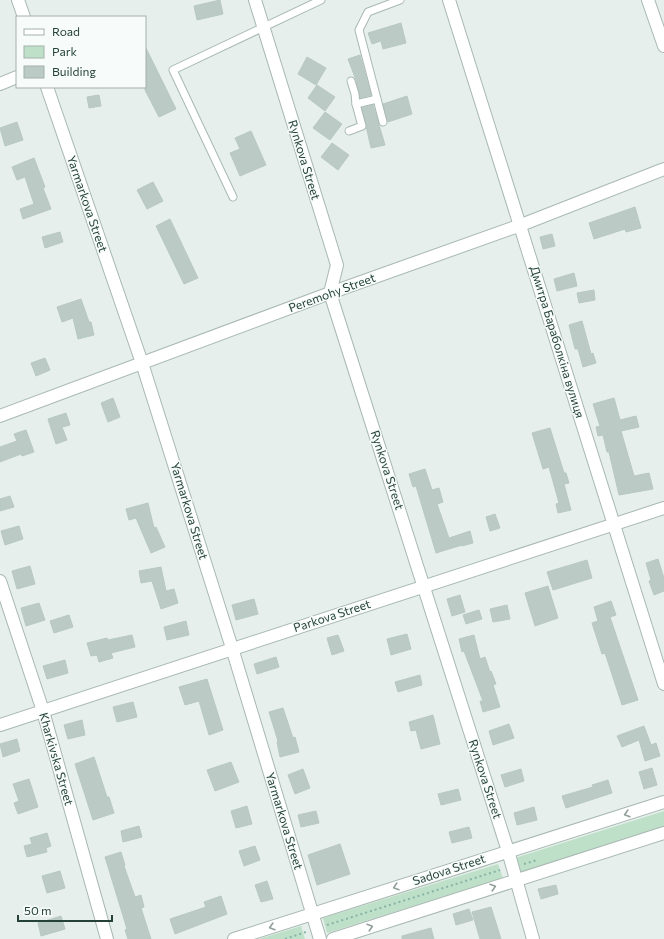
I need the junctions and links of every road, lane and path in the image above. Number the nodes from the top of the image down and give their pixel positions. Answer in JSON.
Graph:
{"nodes":[{"id":1,"x":18,"y":0,"type":"edge"},
{"id":2,"x":255,"y":0,"type":"edge"},
{"id":3,"x":321,"y":0,"type":"edge"},
{"id":4,"x":400,"y":0,"type":"edge"},
{"id":5,"x":450,"y":0,"type":"edge"},
{"id":6,"x":648,"y":0,"type":"edge"},
{"id":7,"x":24,"y":16,"type":"edge"},
{"id":8,"x":264,"y":27,"type":"junction"},
{"id":9,"x":664,"y":46,"type":"edge"},
{"id":10,"x":16,"y":77,"type":"edge"},
{"id":11,"x":351,"y":80,"type":"dead end"},
{"id":12,"x":0,"y":84,"type":"edge"},
{"id":13,"x":47,"y":88,"type":"edge"},
{"id":14,"x":377,"y":99,"type":"junction"},
{"id":15,"x":356,"y":104,"type":"junction"},
{"id":16,"x":384,"y":122,"type":"dead end"},
{"id":17,"x":349,"y":131,"type":"dead end"},
{"id":18,"x":664,"y":169,"type":"edge"},
{"id":19,"x":233,"y":196,"type":"dead end"},
{"id":20,"x":521,"y":225,"type":"junction"},
{"id":21,"x":330,"y":293,"type":"junction"},
{"id":22,"x":142,"y":363,"type":"junction"},
{"id":23,"x":0,"y":416,"type":"edge"},
{"id":24,"x":664,"y":508,"type":"edge"},
{"id":25,"x":614,"y":524,"type":"junction"},
{"id":26,"x":0,"y":581,"type":"edge"},
{"id":27,"x":424,"y":587,"type":"junction"},
{"id":28,"x":232,"y":648,"type":"junction"},
{"id":29,"x":664,"y":684,"type":"edge"},
{"id":30,"x":43,"y":711,"type":"junction"},
{"id":31,"x":0,"y":725,"type":"edge"},
{"id":32,"x":664,"y":802,"type":"edge"},
{"id":33,"x":664,"y":833,"type":"edge"},
{"id":34,"x":508,"y":851,"type":"junction"},
{"id":35,"x":513,"y":867,"type":"junction"},
{"id":36,"x":516,"y":880,"type":"junction"},
{"id":37,"x":313,"y":914,"type":"junction"},
{"id":38,"x":319,"y":934,"type":"edge"},
{"id":39,"x":107,"y":939,"type":"edge"},
{"id":40,"x":234,"y":939,"type":"edge"},
{"id":41,"x":285,"y":939,"type":"edge"},
{"id":42,"x":332,"y":939,"type":"edge"},
{"id":43,"x":533,"y":939,"type":"edge"}],
"edges":[{"from":1,"to":7,"type":"street"},
{"from":2,"to":8,"type":"street","name":"Rynkova Street"},
{"from":3,"to":8,"type":"lane"},
{"from":4,"to":14,"type":"lane"},
{"from":5,"to":20,"type":"street","name":"Дмитра Бараболкіна вулиця"},
{"from":6,"to":9,"type":"street"},
{"from":8,"to":19,"type":"lane"},
{"from":8,"to":21,"type":"street","name":"Rynkova Street"},
{"from":10,"to":12,"type":"street"},
{"from":11,"to":15,"type":"lane"},
{"from":13,"to":22,"type":"street","name":"Yarmarkova Street"},
{"from":14,"to":15,"type":"lane"},
{"from":14,"to":16,"type":"lane"},
{"from":15,"to":17,"type":"lane"},
{"from":18,"to":20,"type":"street","name":"Peremohy Street"},
{"from":20,"to":21,"type":"street","name":"Peremohy Street"},
{"from":20,"to":25,"type":"street","name":"Дмитра Бараболкіна вулиця"},
{"from":21,"to":22,"type":"street","name":"Peremohy Street"},
{"from":21,"to":27,"type":"street","name":"Rynkova Street"},
{"from":22,"to":23,"type":"street","name":"Peremohy Street"},
{"from":22,"to":28,"type":"street","name":"Yarmarkova Street"},
{"from":24,"to":25,"type":"street","name":"Parkova Street"},
{"from":25,"to":27,"type":"street","name":"Parkova Street"},
{"from":25,"to":29,"type":"street","name":"Дмитра Бараболкіна вулиця"},
{"from":26,"to":30,"type":"street","name":"Kharkivska Street"},
{"from":27,"to":28,"type":"street","name":"Parkova Street"},
{"from":27,"to":34,"type":"street","name":"Rynkova Street"},
{"from":28,"to":30,"type":"street","name":"Parkova Street"},
{"from":28,"to":37,"type":"street","name":"Yarmarkova Street"},
{"from":30,"to":31,"type":"street","name":"Parkova Street"},
{"from":30,"to":39,"type":"street","name":"Kharkivska Street"},
{"from":32,"to":34,"type":"street","name":"Sadova Street","one_way":true},
{"from":33,"to":36,"type":"street"},
{"from":34,"to":35,"type":"street","name":"Rynkova Street"},
{"from":34,"to":37,"type":"street","name":"Sadova Street","one_way":true},
{"from":35,"to":36,"type":"street","name":"Rynkova Street"},
{"from":35,"to":38,"type":"path"},
{"from":42,"to":36,"type":"street","one_way":true},
{"from":36,"to":43,"type":"street","name":"Rynkova Street"},
{"from":37,"to":38,"type":"street","name":"Yarmarkova Street"},
{"from":37,"to":40,"type":"street","name":"Sadova Street","one_way":true},
{"from":38,"to":41,"type":"path"}]}
